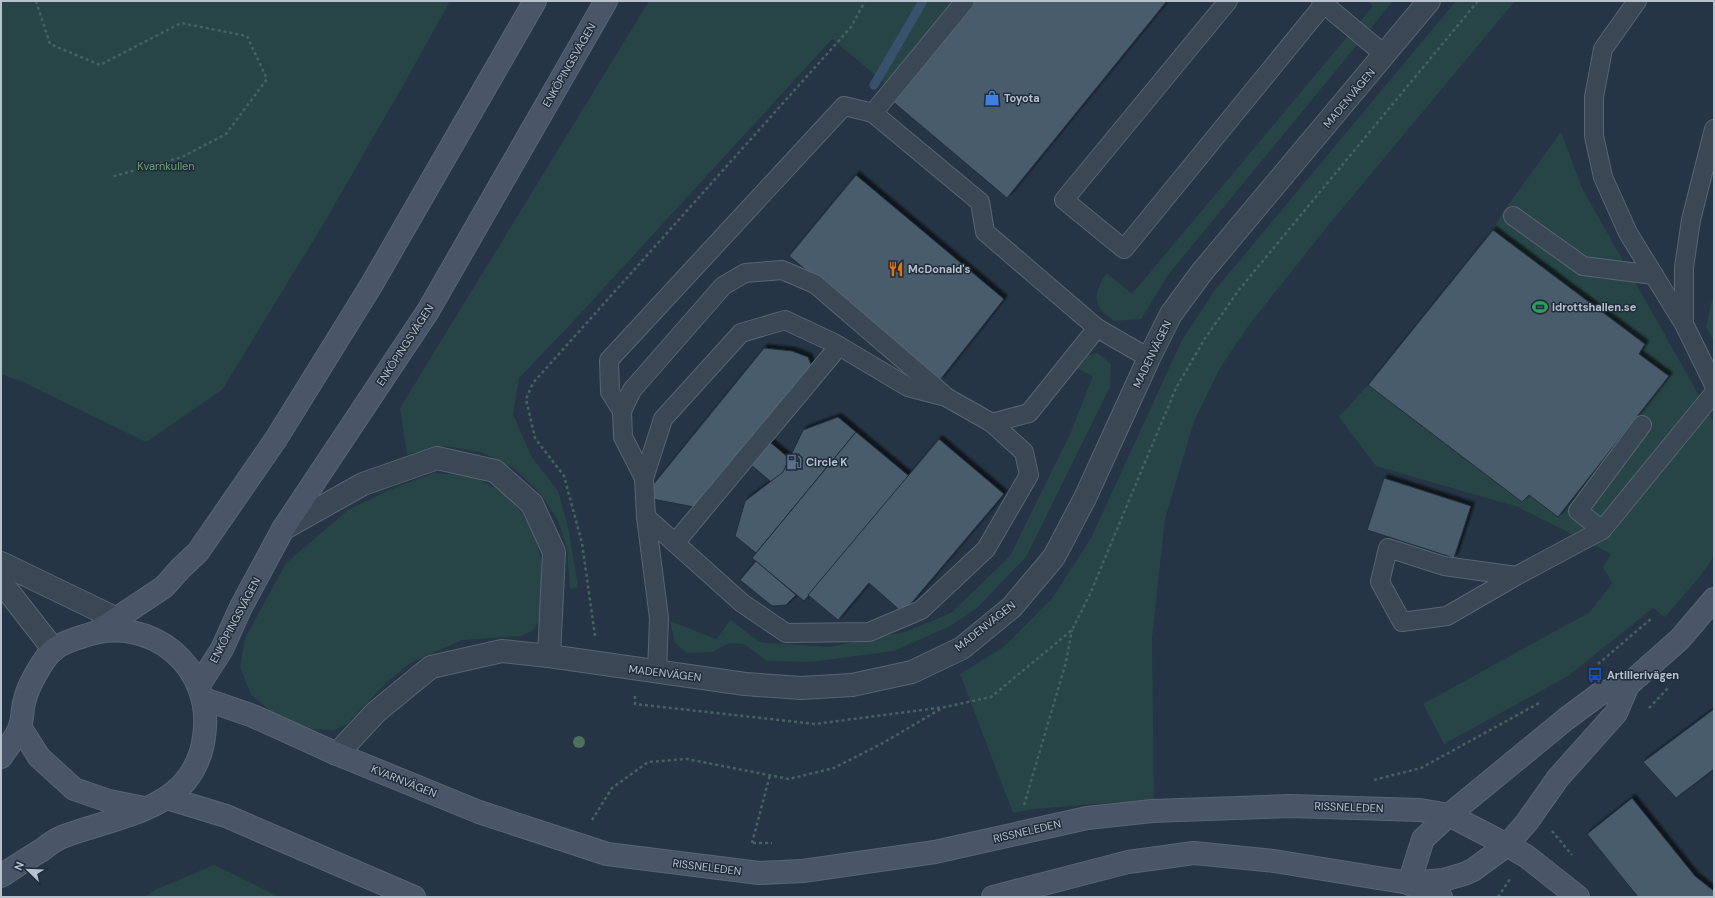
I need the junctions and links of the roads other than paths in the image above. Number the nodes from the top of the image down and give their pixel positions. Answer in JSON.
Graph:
{"nodes":[{"id":1,"x":535,"y":1,"type":"edge"},
{"id":2,"x":606,"y":1,"type":"edge"},
{"id":3,"x":966,"y":1,"type":"edge"},
{"id":4,"x":1228,"y":1,"type":"edge"},
{"id":5,"x":1429,"y":1,"type":"edge"},
{"id":6,"x":1637,"y":1,"type":"edge"},
{"id":7,"x":1324,"y":2,"type":"edge"},
{"id":8,"x":1385,"y":55,"type":"junction"},
{"id":9,"x":873,"y":112,"type":"junction"},
{"id":10,"x":1714,"y":129,"type":"edge"},
{"id":11,"x":1513,"y":216,"type":"dead end"},
{"id":12,"x":1654,"y":275,"type":"junction"},
{"id":13,"x":1684,"y":324,"type":"junction"},
{"id":14,"x":1097,"y":328,"type":"junction"},
{"id":15,"x":839,"y":346,"type":"junction"},
{"id":16,"x":1148,"y":358,"type":"junction"},
{"id":17,"x":1714,"y":385,"type":"edge"},
{"id":18,"x":1714,"y":393,"type":"edge"},
{"id":19,"x":946,"y":397,"type":"junction"},
{"id":20,"x":622,"y":411,"type":"junction"},
{"id":21,"x":992,"y":423,"type":"junction"},
{"id":22,"x":1642,"y":425,"type":"dead end"},
{"id":23,"x":644,"y":478,"type":"junction"},
{"id":24,"x":646,"y":517,"type":"junction"},
{"id":25,"x":283,"y":529,"type":"junction"},
{"id":26,"x":1602,"y":530,"type":"junction"},
{"id":27,"x":675,"y":543,"type":"junction"},
{"id":28,"x":1,"y":563,"type":"edge"},
{"id":29,"x":1516,"y":576,"type":"junction"},
{"id":30,"x":1,"y":582,"type":"edge"},
{"id":31,"x":1714,"y":599,"type":"edge"},
{"id":32,"x":117,"y":619,"type":"junction"},
{"id":33,"x":98,"y":631,"type":"junction"},
{"id":34,"x":54,"y":650,"type":"junction"},
{"id":35,"x":549,"y":656,"type":"junction"},
{"id":36,"x":657,"y":673,"type":"junction"},
{"id":37,"x":1628,"y":685,"type":"junction"},
{"id":38,"x":201,"y":692,"type":"junction"},
{"id":39,"x":20,"y":727,"type":"junction"},
{"id":40,"x":337,"y":754,"type":"junction"},
{"id":41,"x":1,"y":757,"type":"edge"},
{"id":42,"x":167,"y":798,"type":"junction"},
{"id":43,"x":146,"y":809,"type":"junction"},
{"id":44,"x":1449,"y":815,"type":"junction"},
{"id":45,"x":1507,"y":845,"type":"junction"},
{"id":46,"x":607,"y":854,"type":"joint"},
{"id":47,"x":1,"y":876,"type":"edge"},
{"id":48,"x":1409,"y":883,"type":"junction"},
{"id":49,"x":414,"y":897,"type":"edge"},
{"id":50,"x":994,"y":897,"type":"edge"},
{"id":51,"x":1441,"y":897,"type":"edge"},
{"id":52,"x":1578,"y":897,"type":"edge"}],
"edges":[{"from":1,"to":32,"type":"street"},
{"from":2,"to":25,"type":"street","name":"ENKÖPINGSVÄGEN"},
{"from":3,"to":9,"type":"lane"},
{"from":4,"to":7,"type":"lane"},
{"from":5,"to":8,"type":"street","name":"MADENVÄGEN"},
{"from":6,"to":12,"type":"lane"},
{"from":7,"to":8,"type":"lane"},
{"from":8,"to":16,"type":"street","name":"MADENVÄGEN"},
{"from":9,"to":14,"type":"lane"},
{"from":9,"to":20,"type":"lane"},
{"from":10,"to":13,"type":"lane"},
{"from":11,"to":12,"type":"lane"},
{"from":12,"to":13,"type":"lane"},
{"from":13,"to":17,"type":"lane"},
{"from":14,"to":16,"type":"lane"},
{"from":14,"to":21,"type":"lane"},
{"from":15,"to":19,"type":"lane"},
{"from":15,"to":23,"type":"lane"},
{"from":15,"to":27,"type":"lane"},
{"from":16,"to":36,"type":"street","name":"MADENVÄGEN"},
{"from":18,"to":26,"type":"lane"},
{"from":19,"to":20,"type":"lane"},
{"from":19,"to":21,"type":"lane"},
{"from":20,"to":23,"type":"lane"},
{"from":21,"to":27,"type":"lane"},
{"from":22,"to":26,"type":"lane"},
{"from":23,"to":24,"type":"lane"},
{"from":24,"to":27,"type":"lane"},
{"from":24,"to":36,"type":"lane"},
{"from":25,"to":35,"type":"street"},
{"from":25,"to":38,"type":"street","name":"ENKÖPINGSVÄGEN"},
{"from":26,"to":29,"type":"lane"},
{"from":28,"to":32,"type":"street"},
{"from":29,"to":29,"type":"lane"},
{"from":30,"to":34,"type":"street"},
{"from":31,"to":37,"type":"street"},
{"from":32,"to":33,"type":"street"},
{"from":33,"to":34,"type":"street"},
{"from":33,"to":38,"type":"street"},
{"from":34,"to":39,"type":"street"},
{"from":35,"to":36,"type":"street","name":"MADENVÄGEN"},
{"from":35,"to":40,"type":"street","name":"MADENVÄGEN"},
{"from":37,"to":44,"type":"street"},
{"from":37,"to":45,"type":"street"},
{"from":38,"to":40,"type":"street","name":"KVARNVÄGEN"},
{"from":38,"to":42,"type":"street"},
{"from":39,"to":41,"type":"street"},
{"from":39,"to":43,"type":"street"},
{"from":40,"to":46,"type":"street","name":"KVARNVÄGEN"},
{"from":42,"to":43,"type":"street"},
{"from":42,"to":49,"type":"street"},
{"from":43,"to":47,"type":"street"},
{"from":44,"to":45,"type":"street","name":"RISSNELEDEN"},
{"from":44,"to":46,"type":"street","name":"RISSNELEDEN"},
{"from":44,"to":48,"type":"street"},
{"from":45,"to":48,"type":"street"},
{"from":45,"to":52,"type":"street"},
{"from":48,"to":50,"type":"street"},
{"from":48,"to":51,"type":"street"}]}
